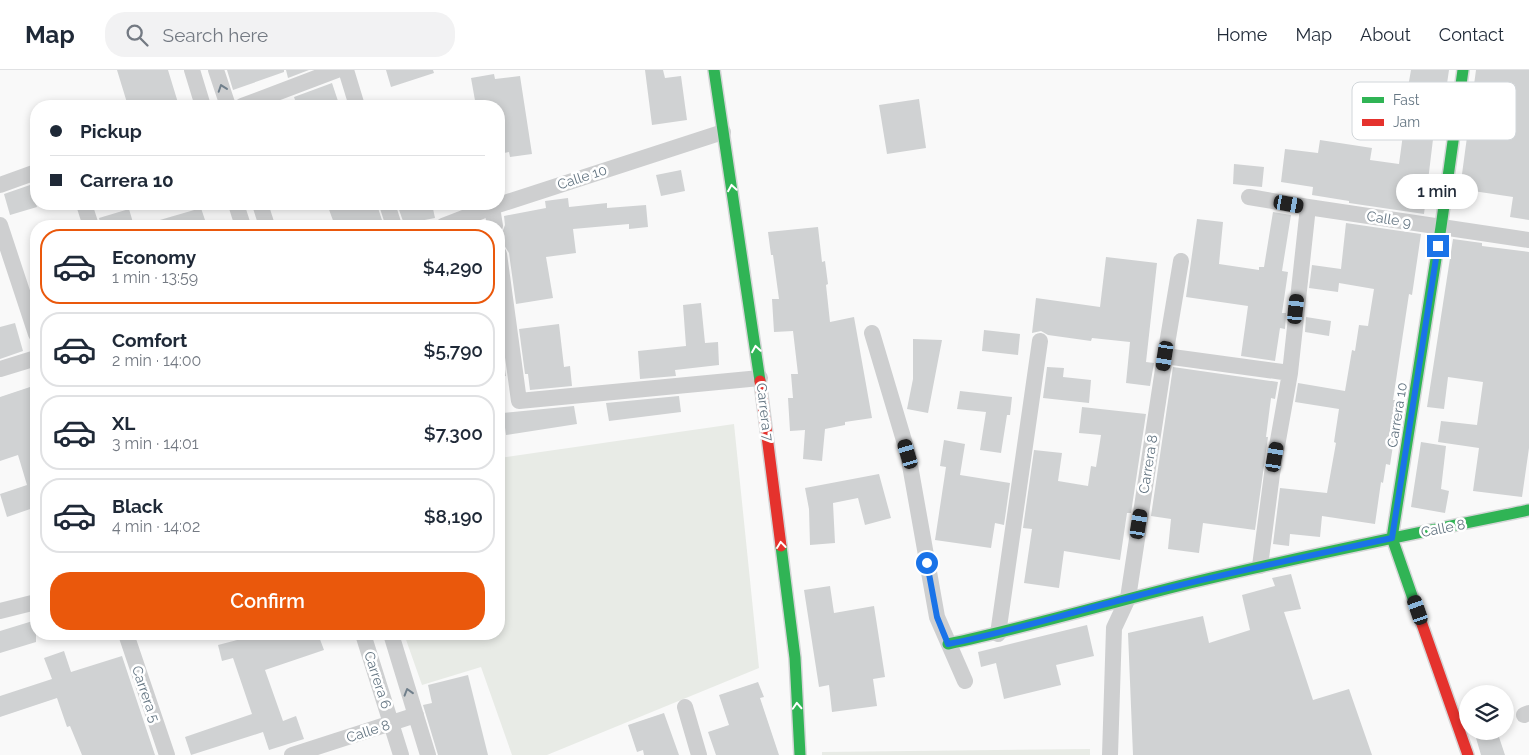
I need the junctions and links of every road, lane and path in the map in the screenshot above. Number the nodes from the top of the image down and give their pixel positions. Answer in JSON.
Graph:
{"nodes":[{"id":1,"x":192,"y":70,"type":"edge"},
{"id":2,"x":216,"y":70,"type":"edge"},
{"id":3,"x":337,"y":70,"type":"edge"},
{"id":4,"x":346,"y":70,"type":"edge"},
{"id":5,"x":714,"y":70,"type":"edge"},
{"id":6,"x":201,"y":100,"type":"edge"},
{"id":7,"x":226,"y":100,"type":"edge"},
{"id":8,"x":258,"y":100,"type":"edge"},
{"id":9,"x":355,"y":100,"type":"edge"},
{"id":10,"x":723,"y":132,"type":"junction"},
{"id":11,"x":1453,"y":140,"type":"edge"},
{"id":12,"x":30,"y":174,"type":"edge"},
{"id":13,"x":0,"y":185,"type":"edge"},
{"id":14,"x":1249,"y":197,"type":"dead end"},
{"id":15,"x":505,"y":203,"type":"edge"},
{"id":16,"x":1308,"y":208,"type":"junction"},
{"id":17,"x":484,"y":210,"type":"edge"},
{"id":18,"x":458,"y":220,"type":"edge"},
{"id":19,"x":0,"y":225,"type":"edge"},
{"id":20,"x":1441,"y":227,"type":"junction"},
{"id":21,"x":1529,"y":240,"type":"edge"},
{"id":22,"x":1181,"y":261,"type":"dead end"},
{"id":23,"x":505,"y":298,"type":"edge"},
{"id":24,"x":30,"y":316,"type":"edge"},
{"id":25,"x":872,"y":334,"type":"dead end"},
{"id":26,"x":1040,"y":341,"type":"dead end"},
{"id":27,"x":1165,"y":356,"type":"junction"},
{"id":28,"x":30,"y":360,"type":"edge"},
{"id":29,"x":0,"y":369,"type":"edge"},
{"id":30,"x":1290,"y":373,"type":"junction"},
{"id":31,"x":760,"y":378,"type":"junction"},
{"id":32,"x":1529,"y":510,"type":"edge"},
{"id":33,"x":1392,"y":538,"type":"junction"},
{"id":34,"x":1260,"y":566,"type":"junction"},
{"id":35,"x":1128,"y":598,"type":"junction"},
{"id":36,"x":30,"y":604,"type":"edge"},
{"id":37,"x":0,"y":611,"type":"edge"},
{"id":38,"x":998,"y":634,"type":"junction"},
{"id":39,"x":128,"y":640,"type":"edge"},
{"id":40,"x":365,"y":640,"type":"edge"},
{"id":41,"x":393,"y":640,"type":"edge"},
{"id":42,"x":948,"y":644,"type":"junction"},
{"id":43,"x":965,"y":681,"type":"dead end"},
{"id":44,"x":685,"y":707,"type":"dead end"},
{"id":45,"x":416,"y":715,"type":"junction"},
{"id":46,"x":391,"y":724,"type":"junction"},
{"id":47,"x":167,"y":755,"type":"edge"},
{"id":48,"x":292,"y":755,"type":"edge"},
{"id":49,"x":401,"y":755,"type":"edge"},
{"id":50,"x":428,"y":755,"type":"edge"},
{"id":51,"x":699,"y":755,"type":"edge"},
{"id":52,"x":800,"y":755,"type":"edge"},
{"id":53,"x":1110,"y":755,"type":"edge"},
{"id":54,"x":1468,"y":755,"type":"edge"}],
"edges":[{"from":1,"to":6,"type":"street"},
{"from":7,"to":2,"type":"street","one_way":true},
{"from":3,"to":8,"type":"street"},
{"from":4,"to":9,"type":"street"},
{"from":5,"to":10,"type":"street","name":"Carrera 7"},
{"from":10,"to":15,"type":"street","name":"Calle 10"},
{"from":31,"to":10,"type":"street","name":"Carrera 7","one_way":true},
{"from":11,"to":20,"type":"street","name":"Carrera 10"},
{"from":12,"to":13,"type":"street"},
{"from":14,"to":16,"type":"street","name":"Calle 9"},
{"from":16,"to":20,"type":"street","name":"Calle 9"},
{"from":16,"to":30,"type":"street"},
{"from":17,"to":18,"type":"street","name":"Calle 10"},
{"from":19,"to":24,"type":"street"},
{"from":20,"to":21,"type":"street","name":"Calle 9"},
{"from":20,"to":33,"type":"street","name":"Carrera 10"},
{"from":22,"to":27,"type":"street","name":"Carrera 8"},
{"from":23,"to":31,"type":"street"},
{"from":25,"to":42,"type":"street"},
{"from":26,"to":38,"type":"street"},
{"from":27,"to":30,"type":"street"},
{"from":27,"to":35,"type":"street","name":"Carrera 8"},
{"from":28,"to":29,"type":"street"},
{"from":30,"to":34,"type":"street"},
{"from":52,"to":31,"type":"street","name":"Carrera 7","one_way":true},
{"from":32,"to":33,"type":"street","name":"Calle 8"},
{"from":33,"to":34,"type":"street","name":"Calle 8"},
{"from":33,"to":54,"type":"street","name":"Carrera 10"},
{"from":34,"to":35,"type":"street","name":"Calle 8"},
{"from":35,"to":38,"type":"street","name":"Calle 8"},
{"from":35,"to":53,"type":"street","name":"Carrera 8"},
{"from":36,"to":37,"type":"street"},
{"from":38,"to":42,"type":"street","name":"Calle 8"},
{"from":39,"to":47,"type":"street","name":"Carrera 5"},
{"from":40,"to":46,"type":"street","name":"Carrera 6"},
{"from":45,"to":41,"type":"street","name":"Carrera 6","one_way":true},
{"from":42,"to":43,"type":"street"},
{"from":44,"to":51,"type":"street"},
{"from":45,"to":46,"type":"street","name":"Calle 8"},
{"from":45,"to":50,"type":"street","name":"Carrera 6"},
{"from":46,"to":48,"type":"street","name":"Calle 8"},
{"from":46,"to":49,"type":"street","name":"Carrera 6"}]}
